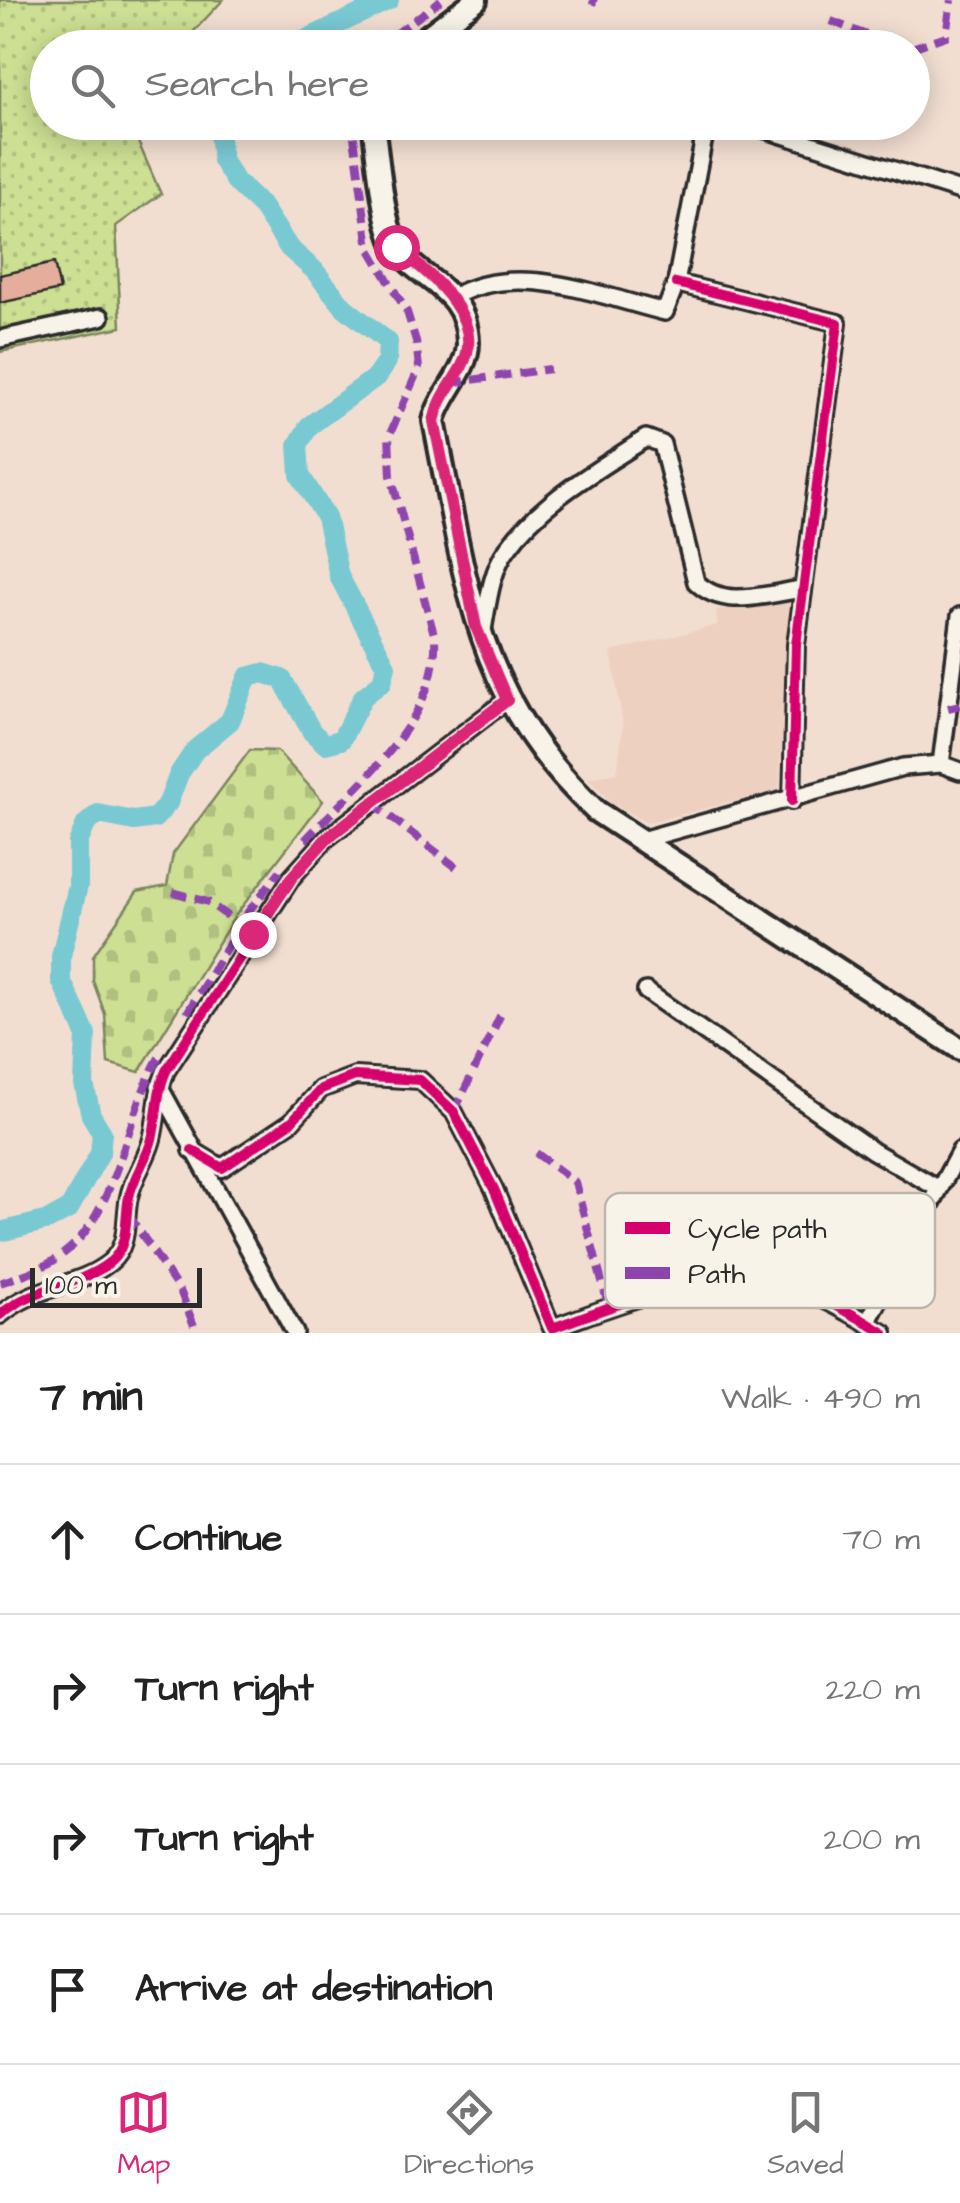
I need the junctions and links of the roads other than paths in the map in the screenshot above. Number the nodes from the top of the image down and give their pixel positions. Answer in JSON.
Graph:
{"nodes":[{"id":1,"x":476,"y":0,"type":"edge"},
{"id":2,"x":436,"y":30,"type":"edge"},
{"id":3,"x":376,"y":140,"type":"edge"},
{"id":4,"x":704,"y":140,"type":"edge"},
{"id":5,"x":799,"y":140,"type":"edge"},
{"id":6,"x":960,"y":191,"type":"edge"},
{"id":7,"x":676,"y":282,"type":"junction"},
{"id":8,"x":451,"y":298,"type":"junction"},
{"id":9,"x":102,"y":317,"type":"dead end"},
{"id":10,"x":0,"y":339,"type":"edge"},
{"id":11,"x":802,"y":589,"type":"junction"},
{"id":12,"x":960,"y":616,"type":"edge"},
{"id":13,"x":480,"y":640,"type":"junction"},
{"id":14,"x":507,"y":700,"type":"junction"},
{"id":15,"x":941,"y":764,"type":"junction"},
{"id":16,"x":960,"y":771,"type":"edge"},
{"id":17,"x":792,"y":800,"type":"junction"},
{"id":18,"x":641,"y":840,"type":"junction"},
{"id":19,"x":646,"y":991,"type":"dead end"},
{"id":20,"x":960,"y":1050,"type":"edge"},
{"id":21,"x":159,"y":1086,"type":"junction"},
{"id":22,"x":192,"y":1150,"type":"junction"},
{"id":23,"x":960,"y":1151,"type":"edge"},
{"id":24,"x":939,"y":1190,"type":"junction"},
{"id":25,"x":935,"y":1197,"type":"edge"},
{"id":26,"x":617,"y":1308,"type":"edge"},
{"id":27,"x":835,"y":1308,"type":"edge"},
{"id":28,"x":874,"y":1308,"type":"edge"},
{"id":29,"x":0,"y":1315,"type":"edge"},
{"id":30,"x":866,"y":1322,"type":"junction"},
{"id":31,"x":584,"y":1325,"type":"edge"},
{"id":32,"x":296,"y":1333,"type":"edge"},
{"id":33,"x":884,"y":1333,"type":"edge"}],
"edges":[{"from":1,"to":2,"type":"main road"},
{"from":3,"to":8,"type":"main road"},
{"from":4,"to":7,"type":"street"},
{"from":5,"to":6,"type":"street"},
{"from":7,"to":8,"type":"street"},
{"from":7,"to":11,"type":"street"},
{"from":8,"to":13,"type":"main road"},
{"from":9,"to":10,"type":"street"},
{"from":11,"to":13,"type":"street"},
{"from":11,"to":17,"type":"street"},
{"from":12,"to":15,"type":"street"},
{"from":13,"to":14,"type":"main road"},
{"from":14,"to":18,"type":"main road"},
{"from":14,"to":21,"type":"street"},
{"from":15,"to":16,"type":"street"},
{"from":15,"to":17,"type":"street"},
{"from":17,"to":18,"type":"street"},
{"from":18,"to":20,"type":"main road"},
{"from":19,"to":24,"type":"street"},
{"from":21,"to":22,"type":"street"},
{"from":21,"to":29,"type":"street"},
{"from":22,"to":31,"type":"street"},
{"from":22,"to":32,"type":"street"},
{"from":23,"to":24,"type":"street"},
{"from":24,"to":25,"type":"street"},
{"from":26,"to":31,"type":"street"},
{"from":27,"to":30,"type":"street"},
{"from":28,"to":30,"type":"street"},
{"from":30,"to":33,"type":"street"}]}
